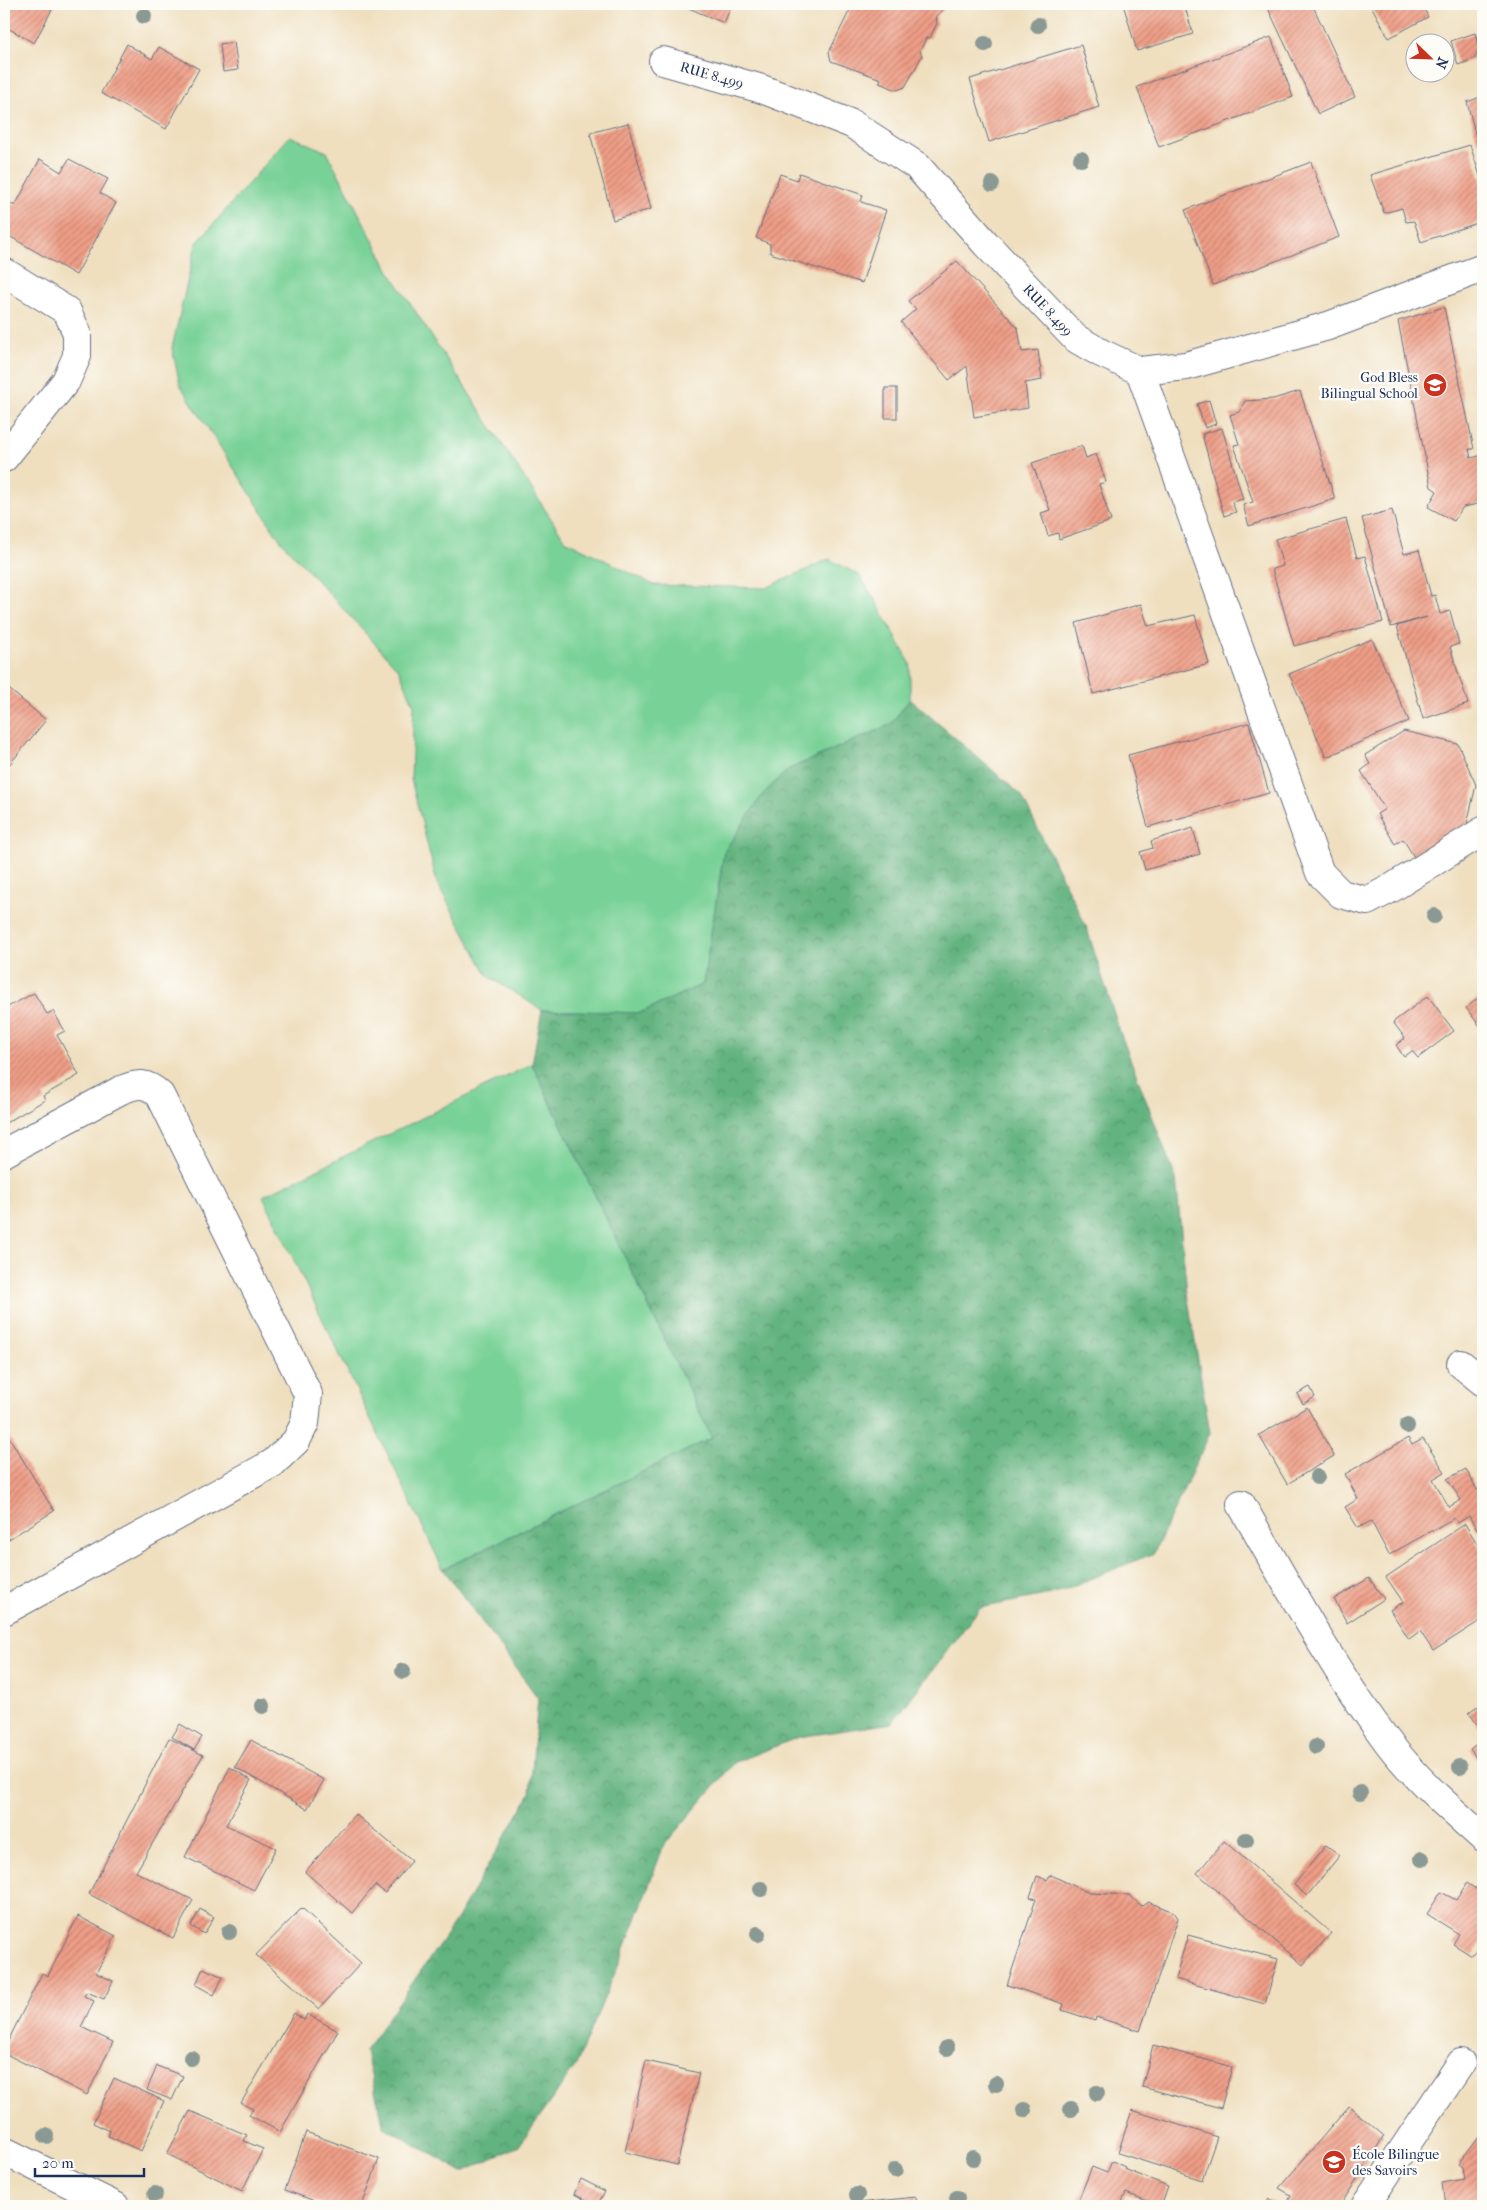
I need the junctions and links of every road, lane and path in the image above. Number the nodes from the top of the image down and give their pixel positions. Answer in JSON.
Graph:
{"nodes":[{"id":1,"x":663,"y":61,"type":"dead end"},
{"id":2,"x":1483,"y":268,"type":"edge"},
{"id":3,"x":4,"y":272,"type":"edge"},
{"id":4,"x":1140,"y":371,"type":"junction"},
{"id":5,"x":4,"y":458,"type":"edge"},
{"id":6,"x":1483,"y":831,"type":"edge"},
{"id":7,"x":4,"y":1153,"type":"edge"},
{"id":8,"x":1461,"y":1364,"type":"dead end"},
{"id":9,"x":1483,"y":1382,"type":"edge"},
{"id":10,"x":1241,"y":1504,"type":"dead end"},
{"id":11,"x":4,"y":1611,"type":"edge"},
{"id":12,"x":1483,"y":1838,"type":"edge"},
{"id":13,"x":1461,"y":2063,"type":"dead end"},
{"id":14,"x":4,"y":2151,"type":"edge"},
{"id":15,"x":115,"y":2206,"type":"edge"},
{"id":16,"x":1365,"y":2206,"type":"edge"}],
"edges":[{"from":1,"to":4,"type":"street","name":"RUE 8.499"},
{"from":2,"to":4,"type":"street"},
{"from":3,"to":5,"type":"street"},
{"from":4,"to":6,"type":"street"},
{"from":7,"to":11,"type":"street"},
{"from":8,"to":9,"type":"street"},
{"from":10,"to":12,"type":"street"},
{"from":13,"to":16,"type":"street"},
{"from":14,"to":15,"type":"street"}]}
